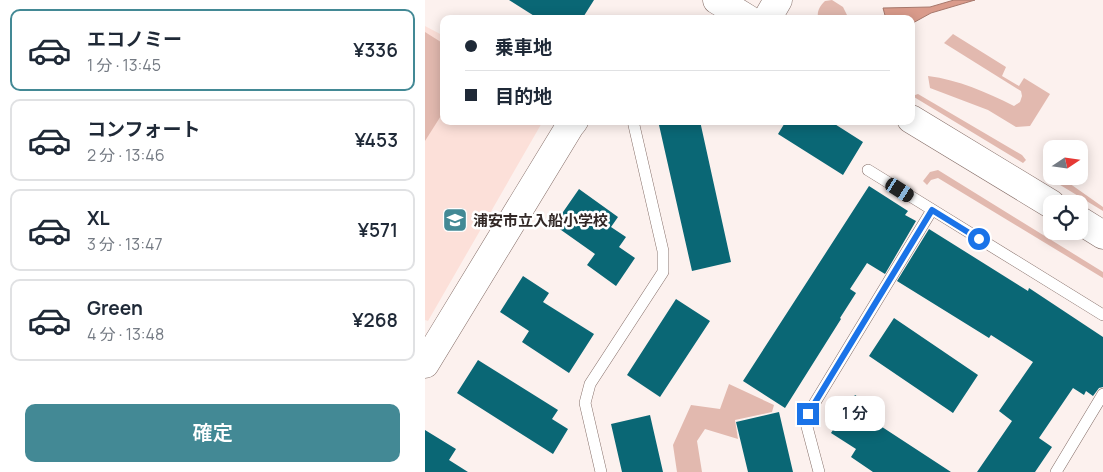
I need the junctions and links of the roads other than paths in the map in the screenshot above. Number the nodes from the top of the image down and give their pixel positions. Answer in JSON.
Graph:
{"nodes":[{"id":1,"x":717,"y":0,"type":"edge"},
{"id":2,"x":778,"y":0,"type":"edge"},
{"id":3,"x":741,"y":15,"type":"edge"},
{"id":4,"x":769,"y":15,"type":"edge"},
{"id":5,"x":915,"y":120,"type":"edge"},
{"id":6,"x":571,"y":125,"type":"edge"},
{"id":7,"x":634,"y":125,"type":"edge"},
{"id":8,"x":868,"y":170,"type":"dead end"},
{"id":9,"x":1043,"y":199,"type":"edge"},
{"id":10,"x":932,"y":210,"type":"junction"},
{"id":11,"x":1088,"y":226,"type":"edge"},
{"id":12,"x":1103,"y":235,"type":"edge"},
{"id":13,"x":1103,"y":316,"type":"edge"},
{"id":14,"x":425,"y":364,"type":"edge"},
{"id":15,"x":1103,"y":394,"type":"edge"},
{"id":16,"x":601,"y":472,"type":"edge"},
{"id":17,"x":819,"y":472,"type":"edge"},
{"id":18,"x":1056,"y":472,"type":"edge"}],
"edges":[{"from":1,"to":3,"type":"street"},
{"from":2,"to":4,"type":"street"},
{"from":5,"to":9,"type":"street"},
{"from":6,"to":14,"type":"street"},
{"from":7,"to":16,"type":"lane"},
{"from":8,"to":10,"type":"lane"},
{"from":10,"to":13,"type":"lane"},
{"from":10,"to":17,"type":"lane"},
{"from":11,"to":12,"type":"street"},
{"from":15,"to":18,"type":"lane"}]}
